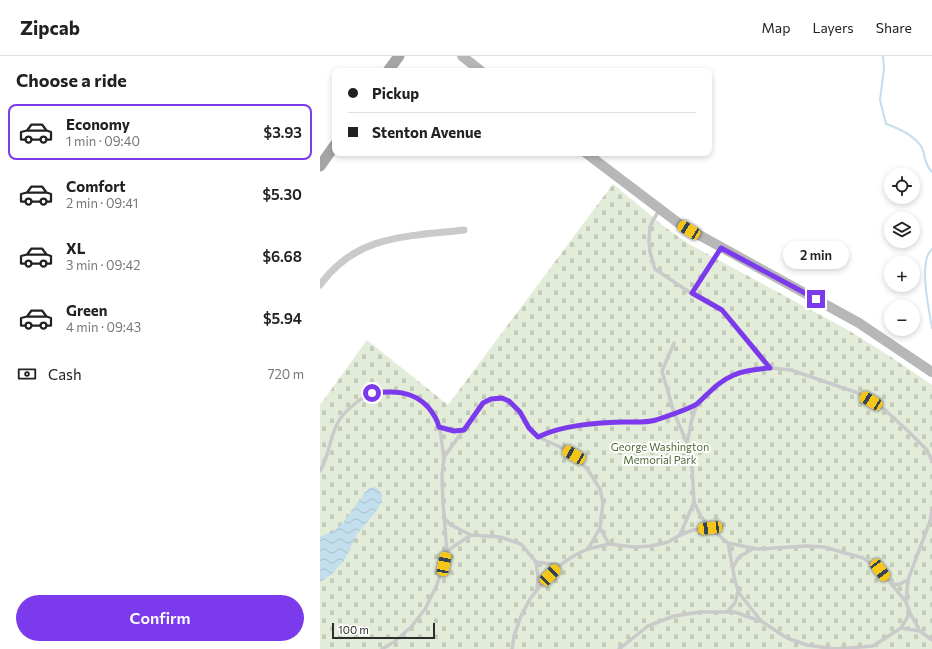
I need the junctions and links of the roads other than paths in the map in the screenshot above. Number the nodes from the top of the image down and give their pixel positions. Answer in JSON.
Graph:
{"nodes":[{"id":1,"x":399,"y":56,"type":"edge"},
{"id":2,"x":462,"y":56,"type":"edge"},
{"id":3,"x":390,"y":68,"type":"edge"},
{"id":4,"x":477,"y":68,"type":"edge"},
{"id":5,"x":332,"y":149,"type":"edge"},
{"id":6,"x":590,"y":156,"type":"edge"},
{"id":7,"x":320,"y":166,"type":"edge"},
{"id":8,"x":660,"y":210,"type":"junction"},
{"id":9,"x":464,"y":230,"type":"dead end"},
{"id":10,"x":721,"y":248,"type":"junction"},
{"id":11,"x":320,"y":285,"type":"edge"},
{"id":12,"x":692,"y":293,"type":"junction"},
{"id":13,"x":674,"y":343,"type":"dead end"},
{"id":14,"x":770,"y":368,"type":"junction"},
{"id":15,"x":932,"y":372,"type":"edge"},
{"id":16,"x":697,"y":404,"type":"junction"},
{"id":17,"x":674,"y":412,"type":"junction"},
{"id":18,"x":439,"y":427,"type":"junction"},
{"id":19,"x":464,"y":430,"type":"junction"},
{"id":20,"x":538,"y":437,"type":"junction"},
{"id":21,"x":688,"y":444,"type":"junction"},
{"id":22,"x":444,"y":458,"type":"junction"},
{"id":23,"x":932,"y":461,"type":"edge"},
{"id":24,"x":320,"y":471,"type":"edge"},
{"id":25,"x":694,"y":502,"type":"junction"},
{"id":26,"x":932,"y":511,"type":"edge"},
{"id":27,"x":444,"y":518,"type":"junction"},
{"id":28,"x":600,"y":528,"type":"junction"},
{"id":29,"x":710,"y":528,"type":"junction"},
{"id":30,"x":471,"y":535,"type":"junction"},
{"id":31,"x":680,"y":535,"type":"junction"},
{"id":32,"x":728,"y":543,"type":"junction"},
{"id":33,"x":609,"y":544,"type":"junction"},
{"id":34,"x":754,"y":548,"type":"junction"},
{"id":35,"x":588,"y":549,"type":"junction"},
{"id":36,"x":447,"y":551,"type":"junction"},
{"id":37,"x":536,"y":562,"type":"junction"},
{"id":38,"x":560,"y":565,"type":"junction"},
{"id":39,"x":732,"y":568,"type":"junction"},
{"id":40,"x":908,"y":580,"type":"junction"},
{"id":41,"x":892,"y":586,"type":"junction"},
{"id":42,"x":537,"y":590,"type":"junction"},
{"id":43,"x":738,"y":590,"type":"junction"},
{"id":44,"x":906,"y":602,"type":"junction"},
{"id":45,"x":727,"y":612,"type":"junction"},
{"id":46,"x":910,"y":614,"type":"junction"},
{"id":47,"x":761,"y":621,"type":"junction"},
{"id":48,"x":901,"y":628,"type":"junction"},
{"id":49,"x":920,"y":631,"type":"junction"},
{"id":50,"x":932,"y":640,"type":"edge"},
{"id":51,"x":382,"y":649,"type":"edge"},
{"id":52,"x":512,"y":649,"type":"edge"},
{"id":53,"x":619,"y":649,"type":"edge"}],
"edges":[{"from":1,"to":3,"type":"main road"},
{"from":2,"to":4,"type":"main road"},
{"from":5,"to":7,"type":"main road"},
{"from":6,"to":8,"type":"main road"},
{"from":8,"to":10,"type":"main road"},
{"from":8,"to":12,"type":"lane"},
{"from":9,"to":11,"type":"street"},
{"from":10,"to":12,"type":"lane"},
{"from":10,"to":15,"type":"main road"},
{"from":12,"to":14,"type":"lane"},
{"from":13,"to":17,"type":"lane"},
{"from":14,"to":16,"type":"lane"},
{"from":14,"to":23,"type":"lane"},
{"from":16,"to":17,"type":"lane"},
{"from":16,"to":21,"type":"lane"},
{"from":17,"to":20,"type":"lane"},
{"from":17,"to":21,"type":"lane"},
{"from":18,"to":19,"type":"lane"},
{"from":18,"to":22,"type":"lane"},
{"from":18,"to":24,"type":"lane"},
{"from":19,"to":20,"type":"lane"},
{"from":19,"to":22,"type":"lane"},
{"from":20,"to":28,"type":"lane"},
{"from":21,"to":25,"type":"lane"},
{"from":22,"to":27,"type":"lane"},
{"from":25,"to":29,"type":"lane"},
{"from":25,"to":31,"type":"lane"},
{"from":26,"to":40,"type":"lane"},
{"from":27,"to":30,"type":"lane"},
{"from":27,"to":36,"type":"lane"},
{"from":28,"to":33,"type":"lane"},
{"from":28,"to":35,"type":"lane"},
{"from":29,"to":31,"type":"lane"},
{"from":29,"to":32,"type":"lane"},
{"from":30,"to":36,"type":"lane"},
{"from":30,"to":37,"type":"lane"},
{"from":31,"to":33,"type":"lane"},
{"from":32,"to":34,"type":"lane"},
{"from":32,"to":39,"type":"lane"},
{"from":33,"to":35,"type":"lane"},
{"from":34,"to":39,"type":"lane"},
{"from":34,"to":41,"type":"lane"},
{"from":35,"to":38,"type":"lane"},
{"from":36,"to":51,"type":"lane"},
{"from":37,"to":38,"type":"lane"},
{"from":37,"to":42,"type":"lane"},
{"from":38,"to":42,"type":"lane"},
{"from":39,"to":43,"type":"lane"},
{"from":40,"to":41,"type":"lane"},
{"from":40,"to":44,"type":"lane"},
{"from":41,"to":44,"type":"lane"},
{"from":42,"to":52,"type":"lane"},
{"from":43,"to":45,"type":"lane"},
{"from":43,"to":47,"type":"lane"},
{"from":44,"to":46,"type":"lane"},
{"from":45,"to":47,"type":"lane"},
{"from":45,"to":53,"type":"lane"},
{"from":46,"to":48,"type":"lane"},
{"from":46,"to":49,"type":"lane"},
{"from":47,"to":48,"type":"lane"},
{"from":48,"to":49,"type":"lane"},
{"from":49,"to":50,"type":"lane"}]}
